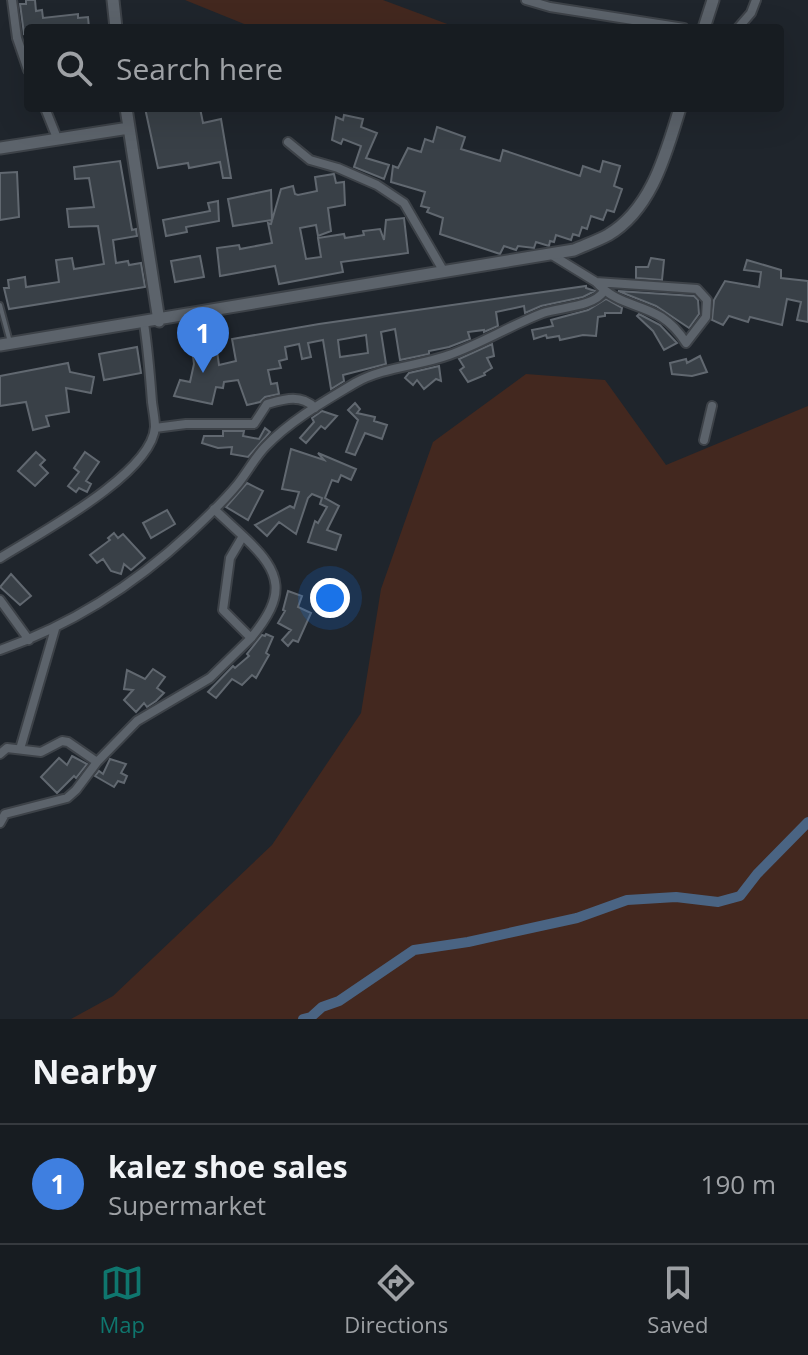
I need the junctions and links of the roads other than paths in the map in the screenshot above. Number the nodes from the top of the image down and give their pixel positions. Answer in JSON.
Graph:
{"nodes":[{"id":1,"x":12,"y":0,"type":"edge"},
{"id":2,"x":113,"y":0,"type":"edge"},
{"id":3,"x":526,"y":0,"type":"edge"},
{"id":4,"x":713,"y":0,"type":"edge"},
{"id":5,"x":756,"y":0,"type":"edge"},
{"id":6,"x":116,"y":24,"type":"edge"},
{"id":7,"x":658,"y":24,"type":"edge"},
{"id":8,"x":705,"y":24,"type":"edge"},
{"id":9,"x":741,"y":24,"type":"edge"},
{"id":10,"x":24,"y":58,"type":"edge"},
{"id":11,"x":47,"y":112,"type":"edge"},
{"id":12,"x":127,"y":112,"type":"edge"},
{"id":13,"x":679,"y":112,"type":"edge"},
{"id":14,"x":129,"y":128,"type":"junction"},
{"id":15,"x":57,"y":138,"type":"junction"},
{"id":16,"x":288,"y":142,"type":"dead end"},
{"id":17,"x":0,"y":148,"type":"edge"},
{"id":18,"x":552,"y":255,"type":"junction"},
{"id":19,"x":444,"y":272,"type":"junction"},
{"id":20,"x":596,"y":282,"type":"junction"},
{"id":21,"x":604,"y":291,"type":"junction"},
{"id":22,"x":0,"y":305,"type":"edge"},
{"id":23,"x":159,"y":321,"type":"junction"},
{"id":24,"x":144,"y":323,"type":"junction"},
{"id":25,"x":6,"y":345,"type":"edge"},
{"id":26,"x":712,"y":406,"type":"dead end"},
{"id":27,"x":315,"y":408,"type":"junction"},
{"id":28,"x":155,"y":428,"type":"junction"},
{"id":29,"x":704,"y":440,"type":"dead end"},
{"id":30,"x":214,"y":509,"type":"junction"},
{"id":31,"x":243,"y":536,"type":"junction"},
{"id":32,"x":0,"y":558,"type":"edge"},
{"id":33,"x":0,"y":600,"type":"edge"},
{"id":34,"x":55,"y":629,"type":"junction"},
{"id":35,"x":251,"y":638,"type":"junction"},
{"id":36,"x":29,"y":640,"type":"junction"},
{"id":37,"x":0,"y":650,"type":"edge"},
{"id":38,"x":20,"y":749,"type":"junction"},
{"id":39,"x":0,"y":754,"type":"edge"},
{"id":40,"x":97,"y":762,"type":"junction"},
{"id":41,"x":3,"y":810,"type":"edge"},
{"id":42,"x":0,"y":823,"type":"edge"}],
"edges":[{"from":1,"to":10,"type":"street"},
{"from":2,"to":6,"type":"main road"},
{"from":3,"to":7,"type":"street"},
{"from":4,"to":8,"type":"main road"},
{"from":5,"to":9,"type":"street"},
{"from":11,"to":15,"type":"street"},
{"from":12,"to":14,"type":"main road"},
{"from":13,"to":18,"type":"main road"},
{"from":14,"to":15,"type":"main road"},
{"from":14,"to":23,"type":"main road"},
{"from":15,"to":17,"type":"main road"},
{"from":16,"to":19,"type":"street"},
{"from":18,"to":19,"type":"main road"},
{"from":18,"to":20,"type":"street"},
{"from":19,"to":23,"type":"main road"},
{"from":20,"to":21,"type":"street"},
{"from":20,"to":21,"type":"street"},
{"from":21,"to":27,"type":"street"},
{"from":22,"to":25,"type":"lane"},
{"from":23,"to":24,"type":"main road"},
{"from":24,"to":25,"type":"main road"},
{"from":24,"to":28,"type":"street"},
{"from":26,"to":29,"type":"street"},
{"from":27,"to":28,"type":"street"},
{"from":27,"to":30,"type":"street"},
{"from":28,"to":32,"type":"street"},
{"from":30,"to":31,"type":"street"},
{"from":30,"to":34,"type":"street"},
{"from":31,"to":35,"type":"street"},
{"from":31,"to":35,"type":"street"},
{"from":33,"to":36,"type":"street"},
{"from":34,"to":36,"type":"street"},
{"from":34,"to":38,"type":"street"},
{"from":35,"to":40,"type":"street"},
{"from":36,"to":37,"type":"street"},
{"from":38,"to":39,"type":"street"},
{"from":38,"to":40,"type":"street"},
{"from":40,"to":41,"type":"street"},
{"from":41,"to":42,"type":"street"}]}
